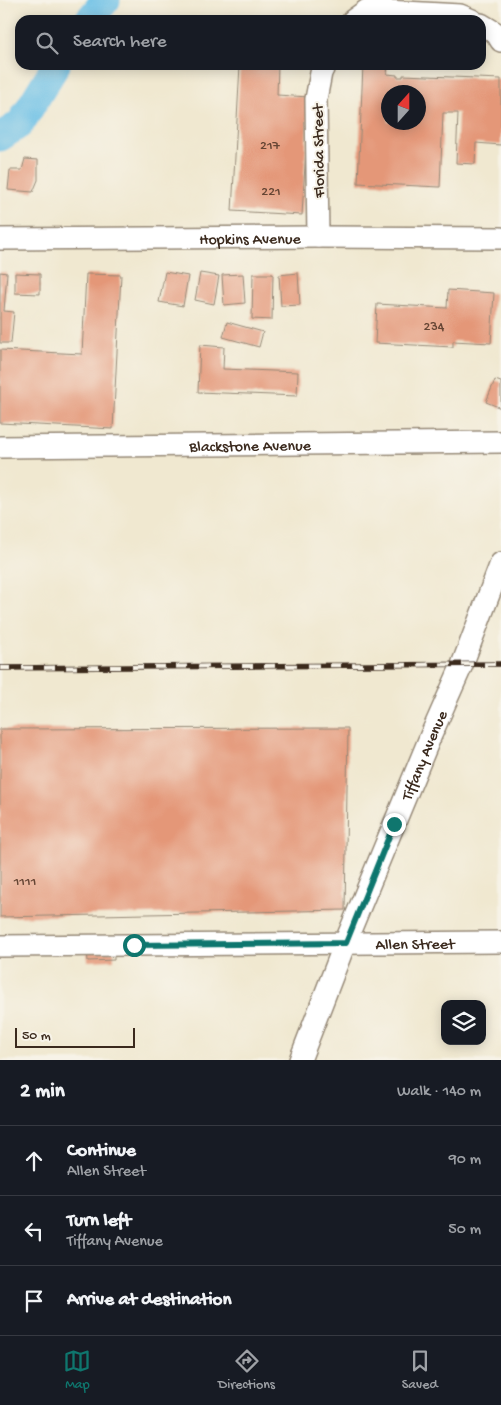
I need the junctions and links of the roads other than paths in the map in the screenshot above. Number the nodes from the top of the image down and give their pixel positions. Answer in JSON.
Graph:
{"nodes":[{"id":1,"x":360,"y":15,"type":"edge"},
{"id":2,"x":460,"y":15,"type":"edge"},
{"id":3,"x":486,"y":27,"type":"edge"},
{"id":4,"x":501,"y":41,"type":"edge"},
{"id":5,"x":322,"y":70,"type":"edge"},
{"id":6,"x":318,"y":237,"type":"junction"},
{"id":7,"x":501,"y":238,"type":"edge"},
{"id":8,"x":0,"y":239,"type":"edge"},
{"id":9,"x":501,"y":442,"type":"edge"},
{"id":10,"x":0,"y":447,"type":"edge"},
{"id":11,"x":501,"y":563,"type":"edge"},
{"id":12,"x":501,"y":942,"type":"edge"},
{"id":13,"x":346,"y":943,"type":"junction"},
{"id":14,"x":0,"y":946,"type":"edge"},
{"id":15,"x":300,"y":1060,"type":"edge"}],
"edges":[{"from":1,"to":2,"type":"street"},
{"from":3,"to":4,"type":"street"},
{"from":5,"to":6,"type":"street","name":"Florida Street"},
{"from":6,"to":7,"type":"street","name":"Hopkins Avenue"},
{"from":6,"to":8,"type":"street","name":"Hopkins Avenue"},
{"from":9,"to":10,"type":"street","name":"Blackstone Avenue"},
{"from":11,"to":13,"type":"street","name":"Tiffany Avenue"},
{"from":12,"to":13,"type":"street","name":"Allen Street"},
{"from":13,"to":14,"type":"street","name":"Allen Street"},
{"from":13,"to":15,"type":"street","name":"Tiffany Avenue"}]}
